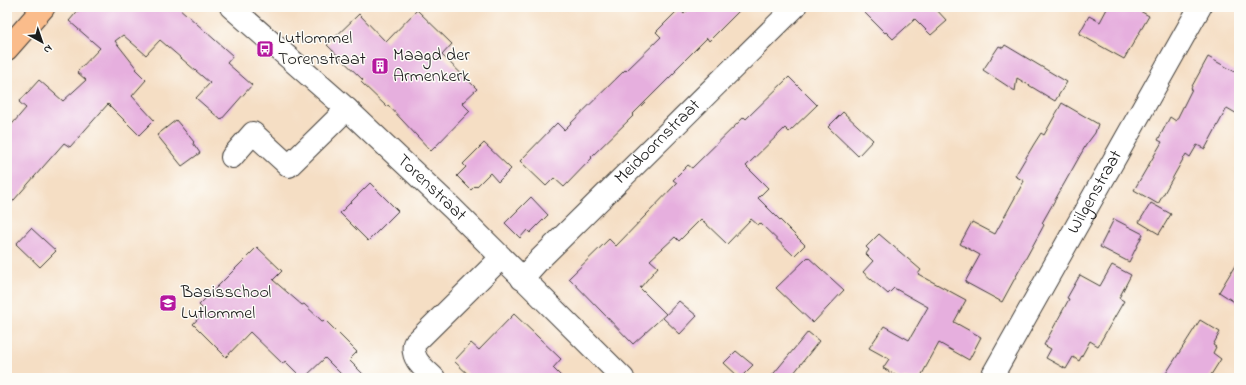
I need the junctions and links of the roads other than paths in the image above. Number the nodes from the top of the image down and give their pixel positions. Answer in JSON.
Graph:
{"nodes":[{"id":1,"x":44,"y":7,"type":"edge"},
{"id":2,"x":231,"y":7,"type":"edge"},
{"id":3,"x":795,"y":7,"type":"edge"},
{"id":4,"x":1200,"y":7,"type":"edge"},
{"id":5,"x":7,"y":49,"type":"edge"},
{"id":6,"x":348,"y":109,"type":"junction"},
{"id":7,"x":232,"y":157,"type":"dead end"},
{"id":8,"x":501,"y":258,"type":"junction"},
{"id":9,"x":522,"y":279,"type":"junction"},
{"id":10,"x":434,"y":378,"type":"edge"},
{"id":11,"x":623,"y":378,"type":"edge"},
{"id":12,"x":991,"y":378,"type":"edge"}],
"edges":[{"from":1,"to":5,"type":"main road"},
{"from":2,"to":6,"type":"street","name":"Torenstraat"},
{"from":3,"to":9,"type":"street","name":"Meidoornstraat"},
{"from":4,"to":12,"type":"street","name":"Wilgenstraat"},
{"from":6,"to":7,"type":"street"},
{"from":6,"to":8,"type":"street","name":"Torenstraat"},
{"from":8,"to":9,"type":"street","name":"Torenstraat"},
{"from":8,"to":10,"type":"street"},
{"from":9,"to":11,"type":"street","name":"Torenstraat"}]}
